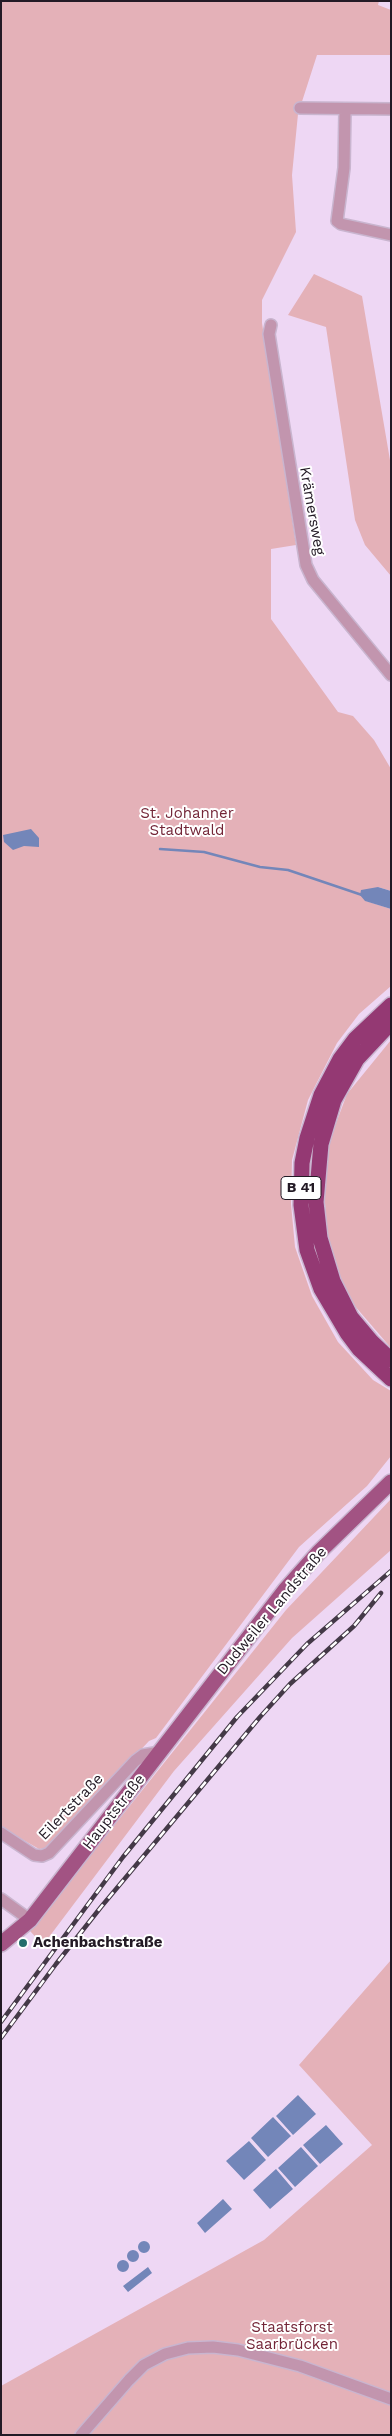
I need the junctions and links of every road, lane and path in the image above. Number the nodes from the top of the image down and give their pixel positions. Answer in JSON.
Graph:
{"nodes":[{"id":1,"x":300,"y":108,"type":"dead end"},
{"id":2,"x":391,"y":109,"type":"edge"},
{"id":3,"x":345,"y":110,"type":"junction"},
{"id":4,"x":391,"y":235,"type":"edge"},
{"id":5,"x":271,"y":325,"type":"dead end"},
{"id":6,"x":391,"y":675,"type":"edge"},
{"id":7,"x":391,"y":1005,"type":"edge"},
{"id":8,"x":391,"y":1023,"type":"edge"},
{"id":9,"x":389,"y":1371,"type":"edge"},
{"id":10,"x":391,"y":1482,"type":"edge"},
{"id":11,"x":200,"y":1700,"type":"joint"},
{"id":12,"x":160,"y":1752,"type":"junction"},
{"id":13,"x":1,"y":1833,"type":"edge"},
{"id":14,"x":1,"y":1899,"type":"edge"},
{"id":15,"x":29,"y":1921,"type":"junction"},
{"id":16,"x":1,"y":1944,"type":"edge"},
{"id":17,"x":1,"y":1956,"type":"edge"},
{"id":18,"x":391,"y":2399,"type":"edge"},
{"id":19,"x":81,"y":2435,"type":"edge"}],
"edges":[{"from":1,"to":3,"type":"street"},
{"from":2,"to":3,"type":"street"},
{"from":3,"to":4,"type":"street"},
{"from":5,"to":6,"type":"street","name":"Krämersweg"},
{"from":7,"to":9,"type":"highway","number":"B 41"},
{"from":8,"to":9,"type":"highway","number":"B 41"},
{"from":10,"to":11,"type":"main road","name":"Dudweiler Landstraße"},
{"from":11,"to":12,"type":"main road","name":"Hauptstraße"},
{"from":12,"to":13,"type":"street","name":"Eilertstraße"},
{"from":12,"to":15,"type":"main road","name":"Hauptstraße"},
{"from":14,"to":15,"type":"street"},
{"from":15,"to":16,"type":"main road","name":"Hauptstraße"},
{"from":15,"to":17,"type":"main road","name":"Hauptstraße"},
{"from":18,"to":19,"type":"street"}]}
